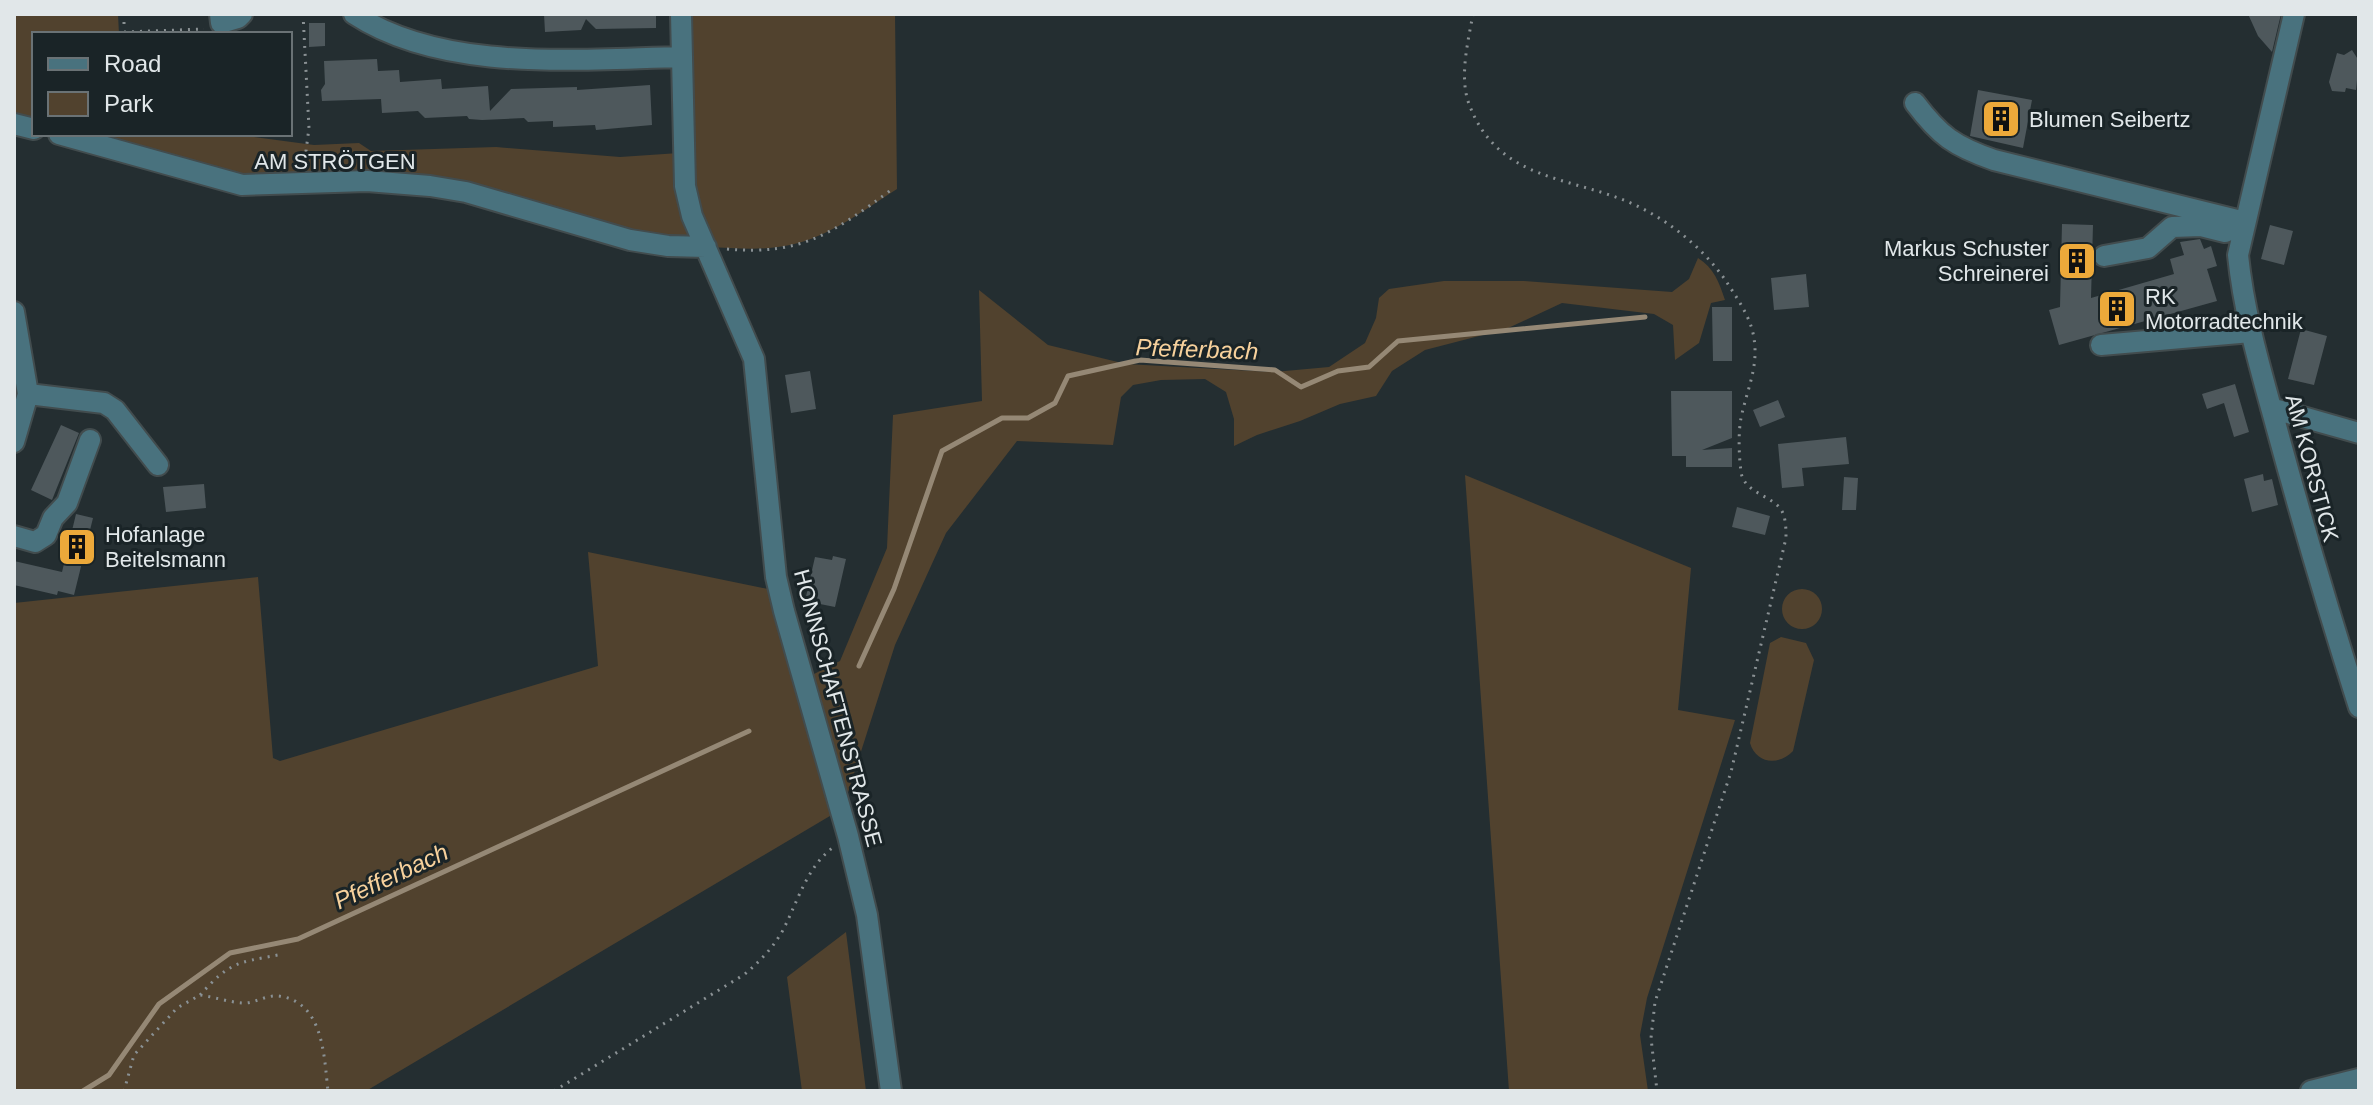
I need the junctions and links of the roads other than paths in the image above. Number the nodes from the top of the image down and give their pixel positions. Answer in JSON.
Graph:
{"nodes":[{"id":1,"x":242,"y":14,"type":"edge"},
{"id":2,"x":354,"y":14,"type":"edge"},
{"id":3,"x":681,"y":14,"type":"edge"},
{"id":4,"x":2294,"y":14,"type":"edge"},
{"id":5,"x":221,"y":18,"type":"edge"},
{"id":6,"x":682,"y":57,"type":"junction"},
{"id":7,"x":1915,"y":103,"type":"dead end"},
{"id":8,"x":66,"y":136,"type":"edge"},
{"id":9,"x":2245,"y":222,"type":"junction"},
{"id":10,"x":706,"y":247,"type":"junction"},
{"id":11,"x":2104,"y":256,"type":"dead end"},
{"id":12,"x":14,"y":312,"type":"edge"},
{"id":13,"x":2251,"y":332,"type":"junction"},
{"id":14,"x":2101,"y":345,"type":"dead end"},
{"id":15,"x":28,"y":394,"type":"junction"},
{"id":16,"x":2271,"y":408,"type":"junction"},
{"id":17,"x":2359,"y":433,"type":"edge"},
{"id":18,"x":90,"y":440,"type":"dead end"},
{"id":19,"x":14,"y":442,"type":"edge"},
{"id":20,"x":158,"y":465,"type":"dead end"},
{"id":21,"x":14,"y":536,"type":"edge"},
{"id":22,"x":2359,"y":707,"type":"edge"},
{"id":23,"x":2359,"y":1079,"type":"edge"},
{"id":24,"x":891,"y":1091,"type":"edge"},
{"id":25,"x":2311,"y":1091,"type":"edge"}],
"edges":[{"from":1,"to":5,"type":"street"},
{"from":2,"to":6,"type":"street"},
{"from":3,"to":6,"type":"street","name":"HONNSCHAFTENSTRASSE"},
{"from":4,"to":9,"type":"street","name":"AM KORSTICK"},
{"from":6,"to":10,"type":"street","name":"HONNSCHAFTENSTRASSE"},
{"from":7,"to":9,"type":"street"},
{"from":8,"to":10,"type":"street","name":"AM STRÖTGEN"},
{"from":9,"to":11,"type":"street"},
{"from":9,"to":13,"type":"street","name":"AM KORSTICK"},
{"from":10,"to":24,"type":"street","name":"HONNSCHAFTENSTRASSE"},
{"from":12,"to":15,"type":"street"},
{"from":13,"to":14,"type":"street"},
{"from":13,"to":16,"type":"street","name":"AM KORSTICK"},
{"from":15,"to":19,"type":"street"},
{"from":15,"to":20,"type":"street"},
{"from":16,"to":17,"type":"street"},
{"from":16,"to":22,"type":"street","name":"AM KORSTICK"},
{"from":18,"to":21,"type":"street"},
{"from":23,"to":25,"type":"street"}]}
